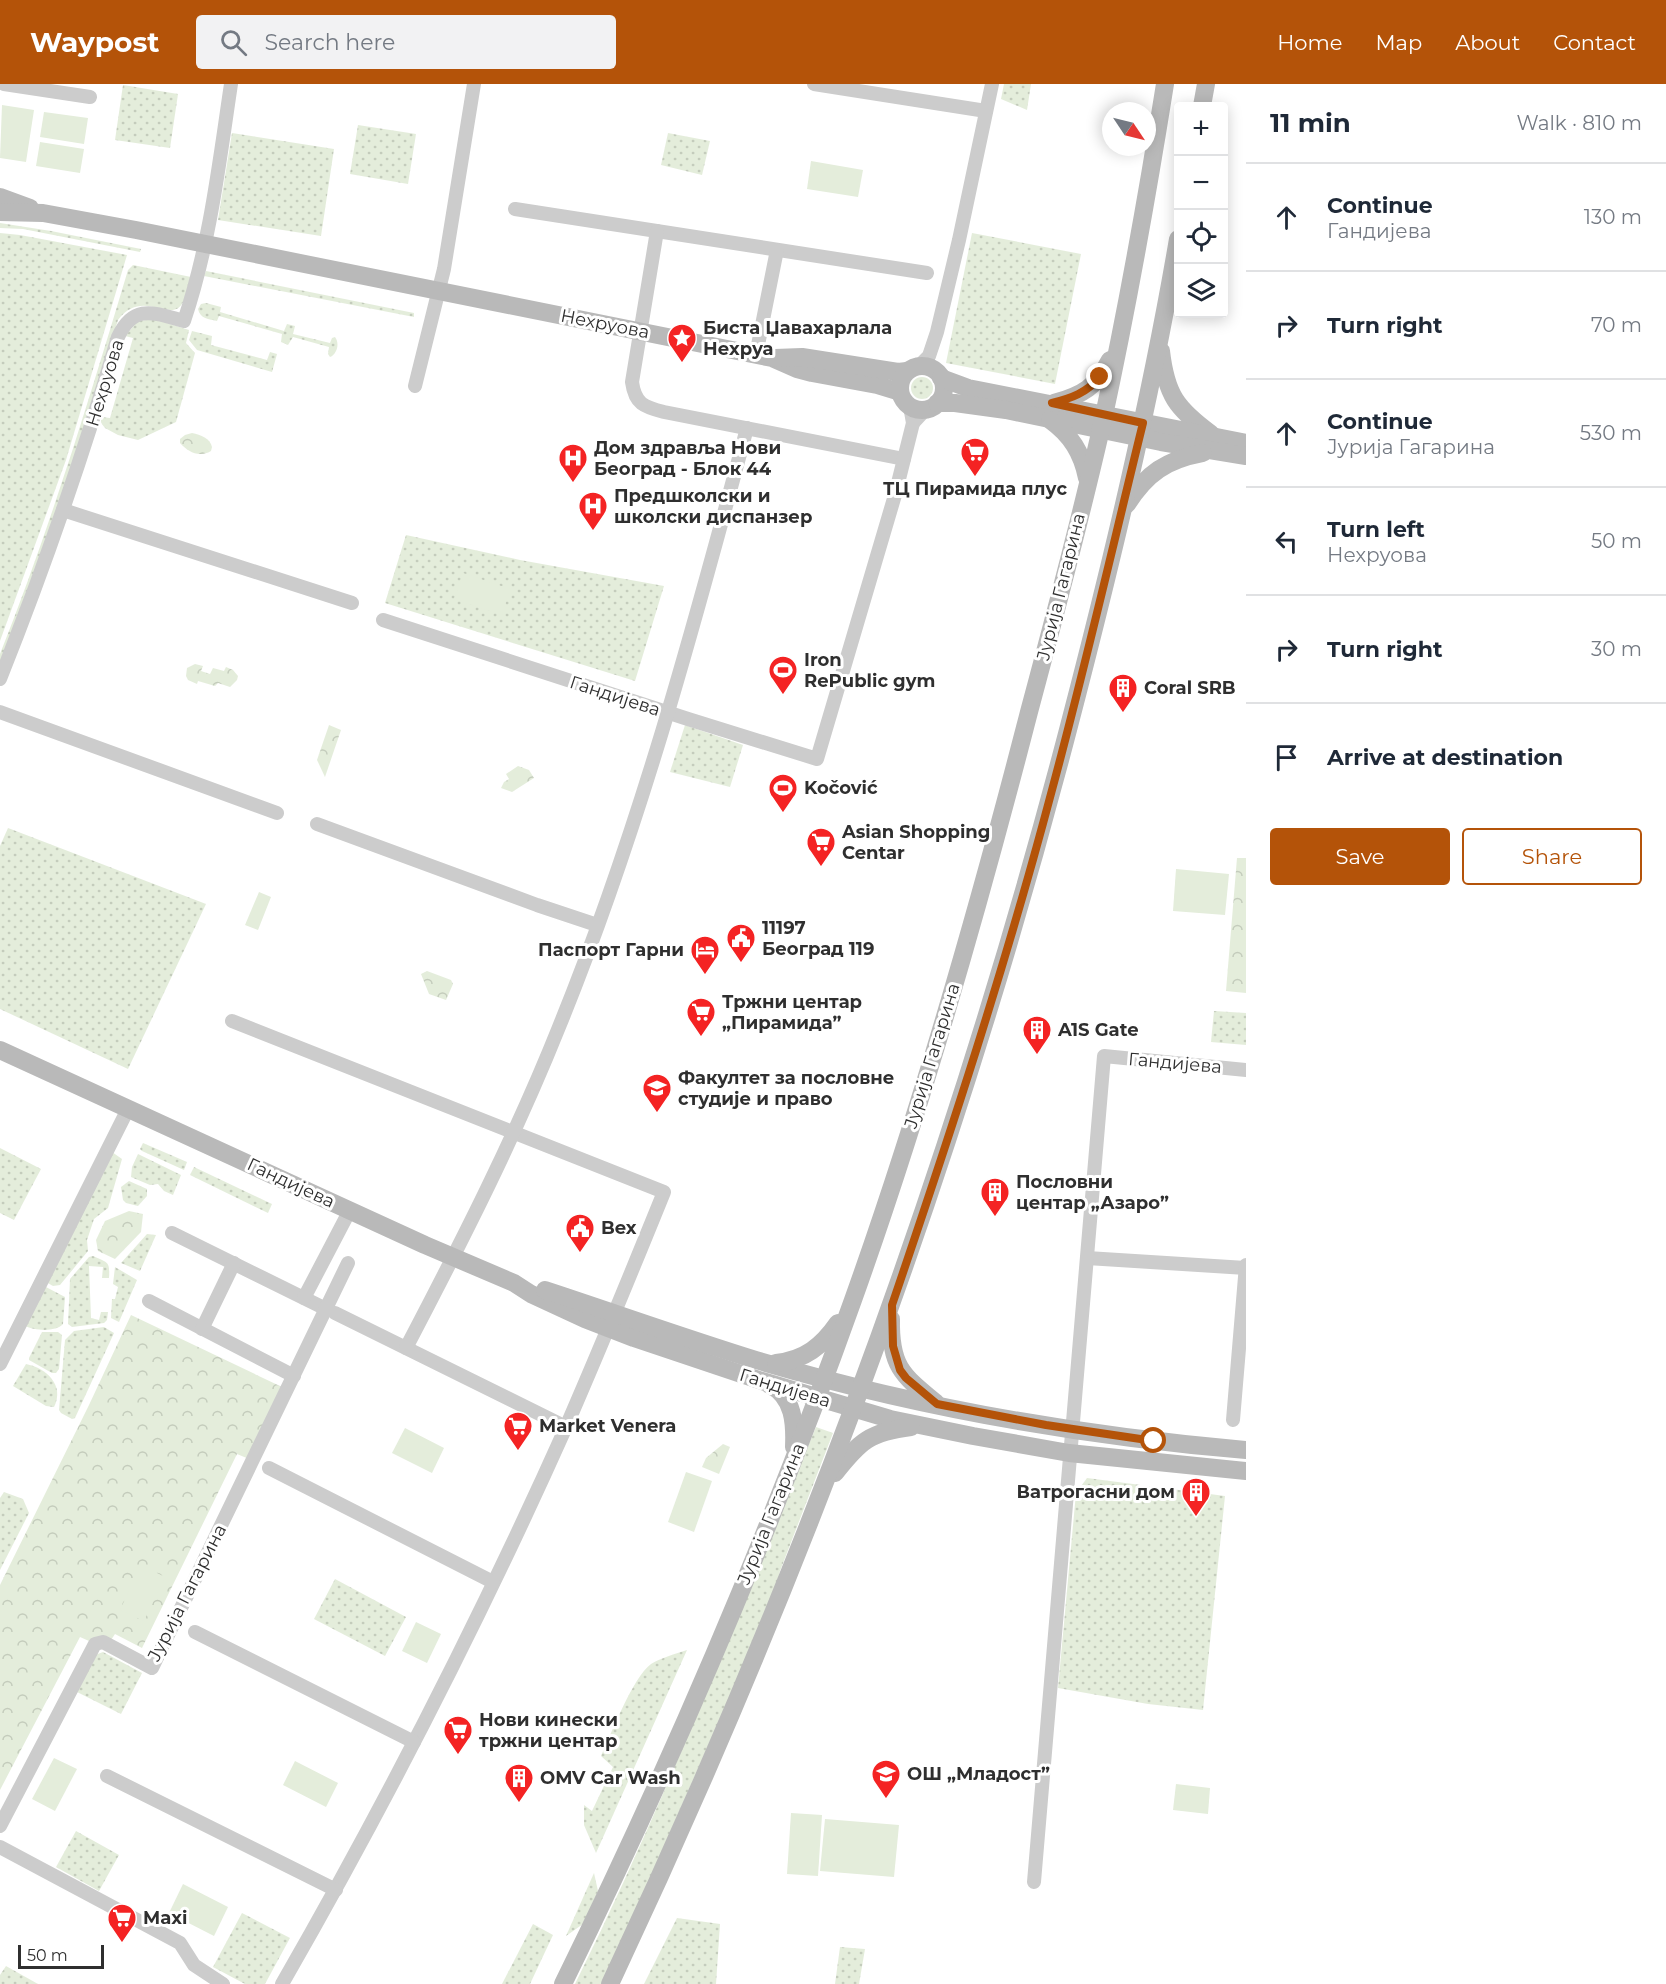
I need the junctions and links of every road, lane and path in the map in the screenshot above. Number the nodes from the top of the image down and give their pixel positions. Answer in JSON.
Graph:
{"nodes":[{"id":1,"x":4,"y":84,"type":"edge"},
{"id":2,"x":231,"y":84,"type":"edge"},
{"id":3,"x":474,"y":84,"type":"edge"},
{"id":4,"x":814,"y":84,"type":"edge"},
{"id":5,"x":992,"y":84,"type":"edge"},
{"id":6,"x":1165,"y":84,"type":"edge"},
{"id":7,"x":1206,"y":84,"type":"edge"},
{"id":8,"x":90,"y":97,"type":"dead end"},
{"id":9,"x":1203,"y":102,"type":"edge"},
{"id":10,"x":986,"y":111,"type":"junction"},
{"id":11,"x":0,"y":197,"type":"edge"},
{"id":12,"x":515,"y":209,"type":"dead end"},
{"id":13,"x":0,"y":212,"type":"edge"},
{"id":14,"x":43,"y":213,"type":"junction"},
{"id":15,"x":657,"y":231,"type":"junction"},
{"id":16,"x":205,"y":244,"type":"junction"},
{"id":17,"x":777,"y":250,"type":"junction"},
{"id":18,"x":1174,"y":264,"type":"edge"},
{"id":19,"x":927,"y":273,"type":"dead end"},
{"id":20,"x":439,"y":291,"type":"junction"},
{"id":21,"x":641,"y":331,"type":"junction"},
{"id":22,"x":1121,"y":333,"type":"junction"},
{"id":23,"x":1160,"y":338,"type":"junction"},
{"id":24,"x":764,"y":357,"type":"junction"},
{"id":25,"x":926,"y":371,"type":"junction"},
{"id":26,"x":415,"y":386,"type":"dead end"},
{"id":27,"x":917,"y":407,"type":"junction"},
{"id":28,"x":1050,"y":411,"type":"junction"},
{"id":29,"x":1102,"y":422,"type":"junction"},
{"id":30,"x":747,"y":428,"type":"junction"},
{"id":31,"x":1141,"y":430,"type":"junction"},
{"id":32,"x":1246,"y":443,"type":"edge"},
{"id":33,"x":1214,"y":444,"type":"junction"},
{"id":34,"x":1246,"y":456,"type":"edge"},
{"id":35,"x":904,"y":459,"type":"junction"},
{"id":36,"x":1088,"y":483,"type":"junction"},
{"id":37,"x":63,"y":510,"type":"junction"},
{"id":38,"x":1123,"y":511,"type":"junction"},
{"id":39,"x":352,"y":603,"type":"dead end"},
{"id":40,"x":383,"y":620,"type":"dead end"},
{"id":41,"x":0,"y":679,"type":"edge"},
{"id":42,"x":0,"y":712,"type":"edge"},
{"id":43,"x":669,"y":713,"type":"junction"},
{"id":44,"x":277,"y":813,"type":"dead end"},
{"id":45,"x":317,"y":824,"type":"dead end"},
{"id":46,"x":597,"y":925,"type":"junction"},
{"id":47,"x":232,"y":1021,"type":"dead end"},
{"id":48,"x":0,"y":1050,"type":"edge"},
{"id":49,"x":1246,"y":1070,"type":"edge"},
{"id":50,"x":128,"y":1109,"type":"junction"},
{"id":51,"x":514,"y":1133,"type":"junction"},
{"id":52,"x":350,"y":1210,"type":"junction"},
{"id":53,"x":172,"y":1233,"type":"dead end"},
{"id":54,"x":453,"y":1257,"type":"junction"},
{"id":55,"x":1087,"y":1258,"type":"junction"},
{"id":56,"x":234,"y":1263,"type":"junction"},
{"id":57,"x":348,"y":1263,"type":"dead end"},
{"id":58,"x":1246,"y":1267,"type":"edge"},
{"id":59,"x":855,"y":1296,"type":"junction"},
{"id":60,"x":304,"y":1298,"type":"junction"},
{"id":61,"x":149,"y":1301,"type":"dead end"},
{"id":62,"x":892,"y":1305,"type":"junction"},
{"id":63,"x":330,"y":1311,"type":"junction"},
{"id":64,"x":611,"y":1321,"type":"junction"},
{"id":65,"x":202,"y":1329,"type":"junction"},
{"id":66,"x":406,"y":1348,"type":"junction"},
{"id":67,"x":769,"y":1363,"type":"junction"},
{"id":68,"x":0,"y":1364,"type":"edge"},
{"id":69,"x":294,"y":1376,"type":"junction"},
{"id":70,"x":825,"y":1378,"type":"junction"},
{"id":71,"x":762,"y":1380,"type":"junction"},
{"id":72,"x":862,"y":1388,"type":"junction"},
{"id":73,"x":817,"y":1398,"type":"junction"},
{"id":74,"x":937,"y":1404,"type":"junction"},
{"id":75,"x":854,"y":1409,"type":"junction"},
{"id":76,"x":1233,"y":1420,"type":"dead end"},
{"id":77,"x":566,"y":1426,"type":"junction"},
{"id":78,"x":923,"y":1426,"type":"junction"},
{"id":79,"x":1071,"y":1430,"type":"junction"},
{"id":80,"x":1246,"y":1450,"type":"edge"},
{"id":81,"x":1069,"y":1453,"type":"junction"},
{"id":82,"x":794,"y":1458,"type":"junction"},
{"id":83,"x":269,"y":1468,"type":"dead end"},
{"id":84,"x":1246,"y":1471,"type":"edge"},
{"id":85,"x":823,"y":1489,"type":"junction"},
{"id":86,"x":493,"y":1582,"type":"junction"},
{"id":87,"x":195,"y":1632,"type":"dead end"},
{"id":88,"x":414,"y":1742,"type":"junction"},
{"id":89,"x":107,"y":1776,"type":"dead end"},
{"id":90,"x":0,"y":1826,"type":"edge"},
{"id":91,"x":0,"y":1847,"type":"edge"},
{"id":92,"x":1034,"y":1881,"type":"dead end"},
{"id":93,"x":336,"y":1890,"type":"junction"},
{"id":94,"x":223,"y":1984,"type":"edge"},
{"id":95,"x":282,"y":1984,"type":"edge"},
{"id":96,"x":562,"y":1984,"type":"edge"},
{"id":97,"x":610,"y":1984,"type":"edge"}],
"edges":[{"from":1,"to":8,"type":"street"},
{"from":2,"to":16,"type":"street","name":"Нехруова"},
{"from":3,"to":20,"type":"street"},
{"from":4,"to":10,"type":"street"},
{"from":5,"to":10,"type":"street"},
{"from":6,"to":22,"type":"main road","name":"Јурија Гагарина"},
{"from":7,"to":9,"type":"main road"},
{"from":10,"to":25,"type":"street"},
{"from":11,"to":14,"type":"main road","name":"Нехруова"},
{"from":12,"to":15,"type":"street"},
{"from":13,"to":14,"type":"main road","name":"Нехруова"},
{"from":14,"to":16,"type":"main road","name":"Нехруова"},
{"from":15,"to":17,"type":"street"},
{"from":15,"to":21,"type":"street"},
{"from":16,"to":20,"type":"main road","name":"Нехруова"},
{"from":16,"to":37,"type":"street","name":"Нехруова"},
{"from":17,"to":19,"type":"street"},
{"from":17,"to":24,"type":"street"},
{"from":18,"to":23,"type":"main road"},
{"from":20,"to":21,"type":"main road","name":"Нехруова"},
{"from":20,"to":26,"type":"street"},
{"from":21,"to":24,"type":"main road","name":"Нехруова"},
{"from":21,"to":30,"type":"street"},
{"from":22,"to":28,"type":"main road"},
{"from":22,"to":29,"type":"main road","name":"Јурија Гагарина"},
{"from":23,"to":31,"type":"main road"},
{"from":23,"to":33,"type":"main road"},
{"from":24,"to":25,"type":"main road","name":"Нехруова"},
{"from":24,"to":27,"type":"main road","name":"Нехруова"},
{"from":25,"to":27,"type":"main road"},
{"from":25,"to":27,"type":"main road"},
{"from":25,"to":28,"type":"main road","name":"Нехруова"},
{"from":27,"to":28,"type":"main road","name":"Нехруова"},
{"from":27,"to":35,"type":"street"},
{"from":28,"to":29,"type":"main road","name":"Нехруова"},
{"from":28,"to":36,"type":"main road"},
{"from":29,"to":31,"type":"main road","name":"Нехруова"},
{"from":29,"to":36,"type":"main road","name":"Јурија Гагарина"},
{"from":30,"to":35,"type":"street"},
{"from":30,"to":43,"type":"street"},
{"from":31,"to":33,"type":"main road","name":"Нехруова"},
{"from":31,"to":38,"type":"main road"},
{"from":32,"to":33,"type":"main road","name":"Нехруова"},
{"from":33,"to":34,"type":"main road","name":"Нехруова"},
{"from":33,"to":38,"type":"main road"},
{"from":35,"to":43,"type":"street"},
{"from":36,"to":59,"type":"main road","name":"Јурија Гагарина"},
{"from":37,"to":39,"type":"street"},
{"from":37,"to":41,"type":"street","name":"Нехруова"},
{"from":38,"to":62,"type":"main road"},
{"from":40,"to":43,"type":"street","name":"Гандијева"},
{"from":42,"to":44,"type":"street"},
{"from":43,"to":46,"type":"street","name":"Гандијева"},
{"from":45,"to":46,"type":"street"},
{"from":46,"to":51,"type":"street","name":"Гандијева"},
{"from":47,"to":51,"type":"street"},
{"from":48,"to":50,"type":"main road","name":"Гандијева"},
{"from":49,"to":55,"type":"street","name":"Гандијева"},
{"from":50,"to":52,"type":"main road","name":"Гандијева"},
{"from":50,"to":68,"type":"street"},
{"from":51,"to":54,"type":"street","name":"Гандијева"},
{"from":51,"to":64,"type":"street"},
{"from":52,"to":54,"type":"main road","name":"Гандијева"},
{"from":52,"to":60,"type":"street"},
{"from":53,"to":56,"type":"street"},
{"from":54,"to":64,"type":"main road","name":"Гандијева"},
{"from":54,"to":66,"type":"street"},
{"from":55,"to":58,"type":"street"},
{"from":55,"to":79,"type":"street"},
{"from":56,"to":60,"type":"street"},
{"from":56,"to":65,"type":"street"},
{"from":57,"to":63,"type":"street","name":"Јурија Гагарина"},
{"from":58,"to":76,"type":"street"},
{"from":59,"to":67,"type":"main road"},
{"from":59,"to":70,"type":"main road","name":"Јурија Гагарина"},
{"from":60,"to":63,"type":"street"},
{"from":61,"to":65,"type":"street"},
{"from":62,"to":72,"type":"main road"},
{"from":62,"to":74,"type":"main road"},
{"from":63,"to":66,"type":"street"},
{"from":63,"to":69,"type":"street","name":"Јурија Гагарина"},
{"from":64,"to":67,"type":"main road","name":"Гандијева"},
{"from":64,"to":71,"type":"main road","name":"Гандијева"},
{"from":64,"to":77,"type":"street"},
{"from":65,"to":69,"type":"street"},
{"from":66,"to":77,"type":"street"},
{"from":67,"to":70,"type":"main road","name":"Гандијева"},
{"from":69,"to":90,"type":"street","name":"Јурија Гагарина"},
{"from":70,"to":72,"type":"main road","name":"Гандијева"},
{"from":70,"to":73,"type":"main road","name":"Јурија Гагарина"},
{"from":71,"to":73,"type":"main road","name":"Гандијева"},
{"from":71,"to":82,"type":"main road"},
{"from":72,"to":74,"type":"main road","name":"Гандијева"},
{"from":72,"to":75,"type":"main road"},
{"from":73,"to":75,"type":"main road","name":"Гандијева"},
{"from":73,"to":82,"type":"main road","name":"Јурија Гагарина"},
{"from":74,"to":79,"type":"main road","name":"Гандијева"},
{"from":75,"to":78,"type":"main road","name":"Гандијева"},
{"from":75,"to":85,"type":"main road"},
{"from":77,"to":86,"type":"street"},
{"from":78,"to":81,"type":"main road","name":"Гандијева"},
{"from":78,"to":85,"type":"main road"},
{"from":79,"to":80,"type":"main road","name":"Гандијева"},
{"from":79,"to":81,"type":"street"},
{"from":81,"to":84,"type":"main road","name":"Гандијева"},
{"from":81,"to":92,"type":"street"},
{"from":82,"to":96,"type":"main road","name":"Јурија Гагарина"},
{"from":83,"to":86,"type":"street"},
{"from":85,"to":97,"type":"main road"},
{"from":86,"to":88,"type":"street"},
{"from":87,"to":88,"type":"street","name":"Јурија Гагарина"},
{"from":88,"to":93,"type":"street"},
{"from":89,"to":93,"type":"street"},
{"from":91,"to":94,"type":"street"},
{"from":93,"to":95,"type":"street"}]}
